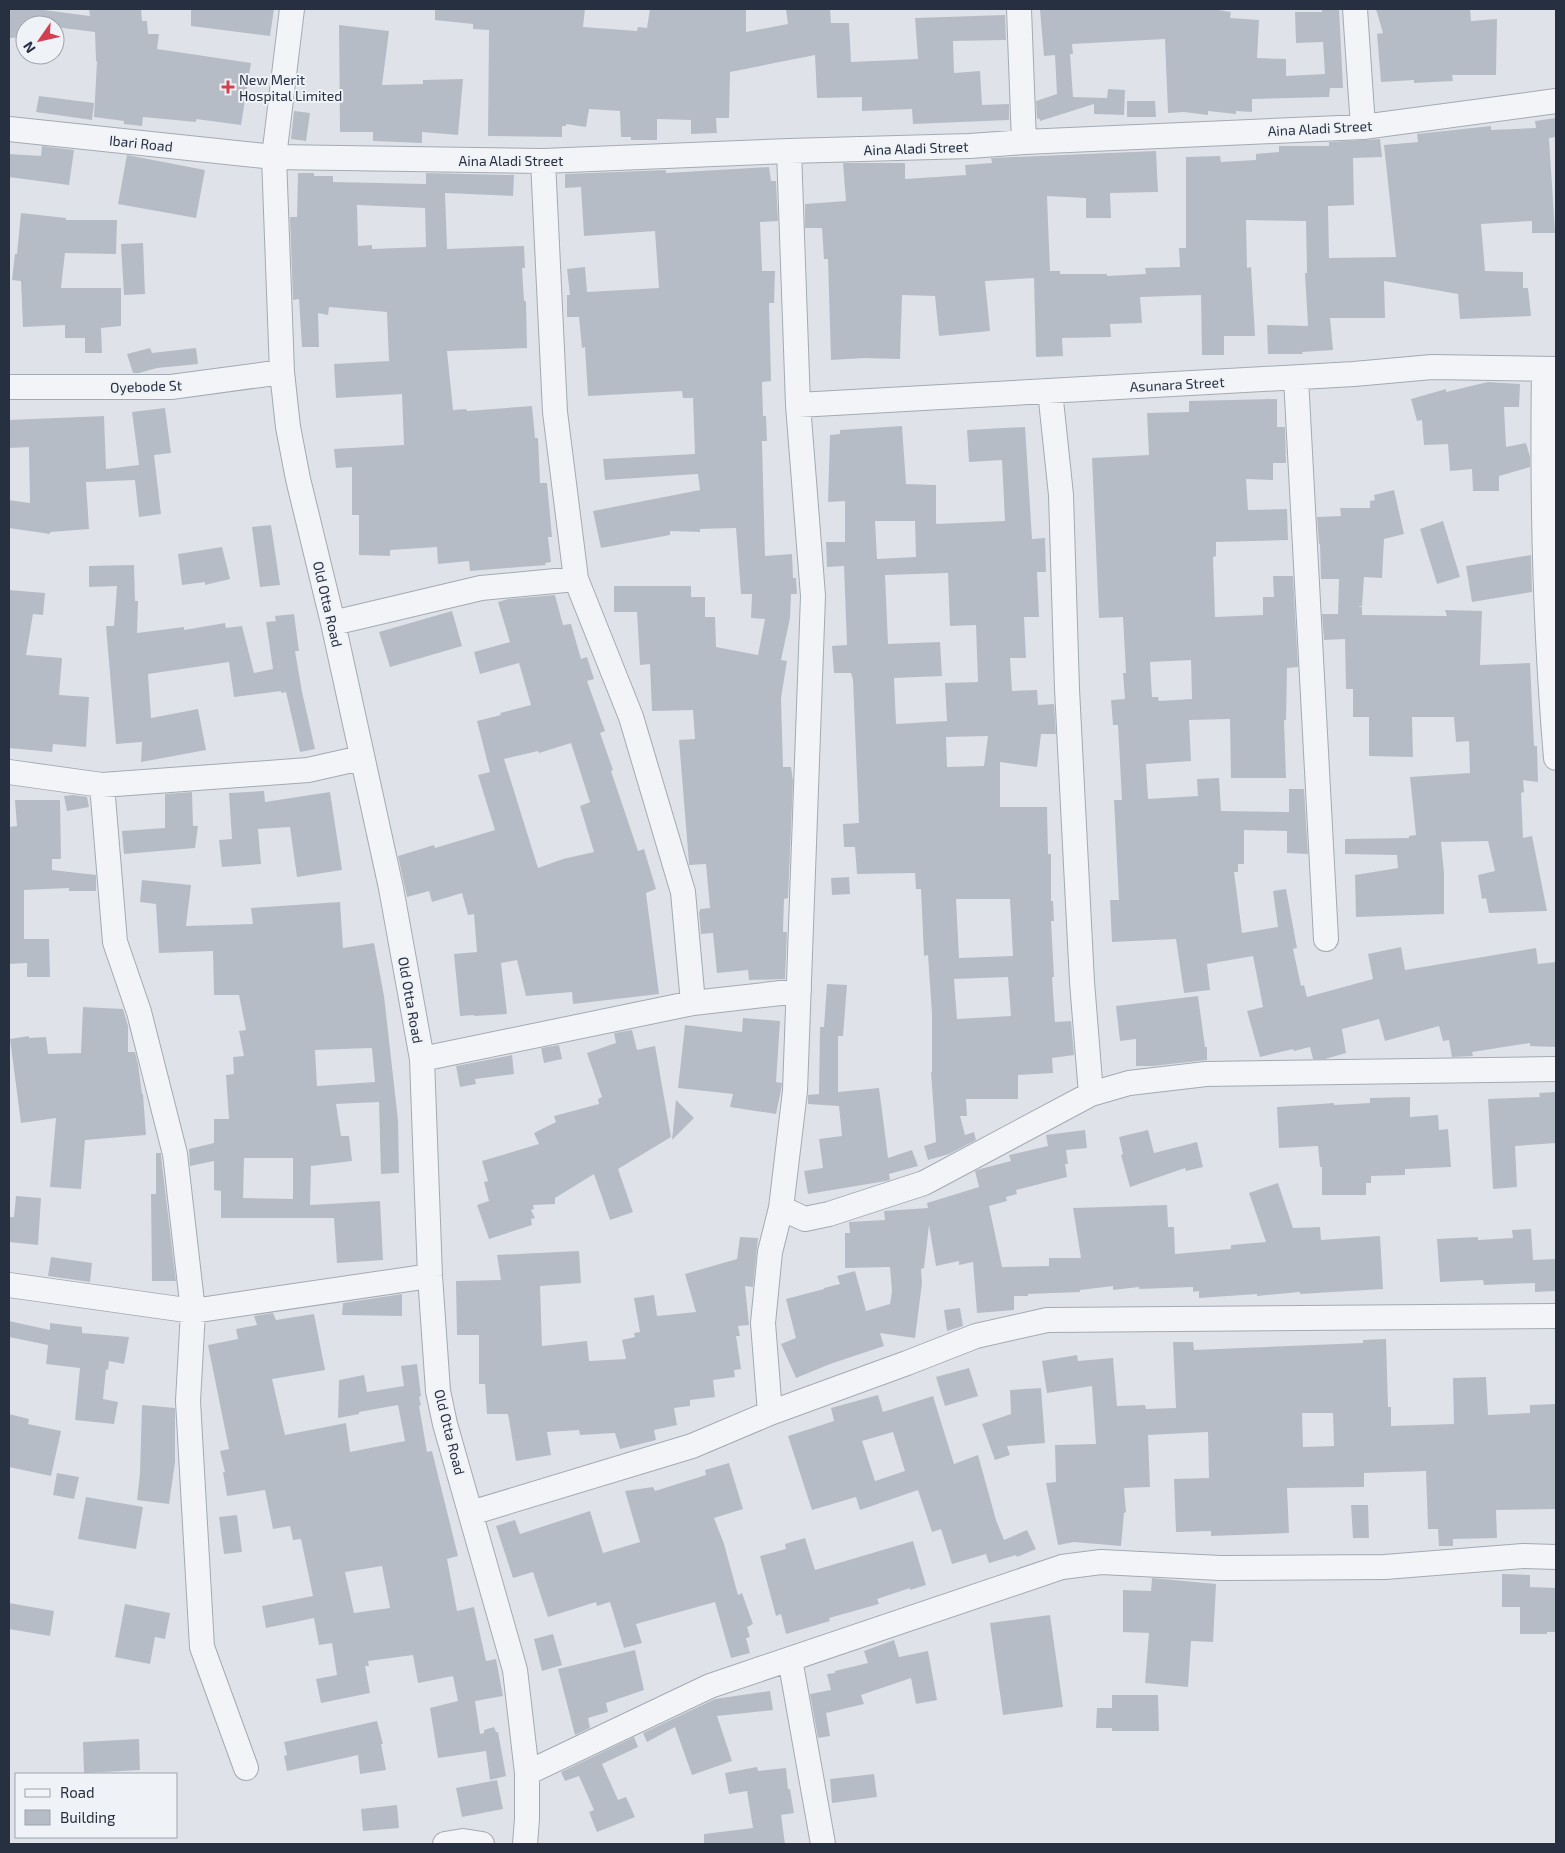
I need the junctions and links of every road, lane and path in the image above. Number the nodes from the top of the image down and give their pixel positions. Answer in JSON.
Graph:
{"nodes":[{"id":1,"x":292,"y":9,"type":"edge"},
{"id":2,"x":1019,"y":9,"type":"edge"},
{"id":3,"x":1354,"y":9,"type":"edge"},
{"id":4,"x":1556,"y":101,"type":"edge"},
{"id":5,"x":1363,"y":127,"type":"junction"},
{"id":6,"x":9,"y":129,"type":"edge"},
{"id":7,"x":1024,"y":142,"type":"junction"},
{"id":8,"x":789,"y":151,"type":"junction"},
{"id":9,"x":274,"y":156,"type":"junction"},
{"id":10,"x":543,"y":161,"type":"junction"},
{"id":11,"x":1550,"y":369,"type":"edge"},
{"id":12,"x":282,"y":372,"type":"junction"},
{"id":13,"x":1296,"y":378,"type":"junction"},
{"id":14,"x":9,"y":387,"type":"edge"},
{"id":15,"x":1050,"y":390,"type":"junction"},
{"id":16,"x":798,"y":405,"type":"junction"},
{"id":17,"x":576,"y":579,"type":"junction"},
{"id":18,"x":333,"y":623,"type":"junction"},
{"id":19,"x":1551,"y":629,"type":"edge"},
{"id":20,"x":362,"y":758,"type":"junction"},
{"id":21,"x":1556,"y":758,"type":"edge"},
{"id":22,"x":9,"y":772,"type":"edge"},
{"id":23,"x":102,"y":785,"type":"junction"},
{"id":24,"x":1326,"y":939,"type":"dead end"},
{"id":25,"x":799,"y":991,"type":"junction"},
{"id":26,"x":694,"y":1003,"type":"junction"},
{"id":27,"x":422,"y":1059,"type":"junction"},
{"id":28,"x":1556,"y":1069,"type":"edge"},
{"id":29,"x":1091,"y":1094,"type":"junction"},
{"id":30,"x":781,"y":1208,"type":"junction"},
{"id":31,"x":430,"y":1276,"type":"junction"},
{"id":32,"x":9,"y":1285,"type":"edge"},
{"id":33,"x":194,"y":1311,"type":"junction"},
{"id":34,"x":1556,"y":1316,"type":"edge"},
{"id":35,"x":770,"y":1413,"type":"junction"},
{"id":36,"x":471,"y":1513,"type":"junction"},
{"id":37,"x":1556,"y":1556,"type":"edge"},
{"id":38,"x":790,"y":1659,"type":"junction"},
{"id":39,"x":246,"y":1768,"type":"dead end"},
{"id":40,"x":528,"y":1773,"type":"junction"},
{"id":41,"x":446,"y":1844,"type":"edge"},
{"id":42,"x":482,"y":1844,"type":"edge"},
{"id":43,"x":525,"y":1844,"type":"edge"},
{"id":44,"x":823,"y":1844,"type":"edge"}],
"edges":[{"from":1,"to":9,"type":"street","name":"Old Otta Road"},
{"from":2,"to":7,"type":"street"},
{"from":3,"to":5,"type":"street"},
{"from":4,"to":5,"type":"street","name":"Aina Aladi Street"},
{"from":5,"to":7,"type":"street","name":"Aina Aladi Street"},
{"from":6,"to":9,"type":"street","name":"Ibari Road"},
{"from":7,"to":8,"type":"street","name":"Aina Aladi Street"},
{"from":8,"to":10,"type":"street","name":"Aina Aladi Street"},
{"from":8,"to":16,"type":"street"},
{"from":9,"to":10,"type":"street","name":"Aina Aladi Street"},
{"from":9,"to":12,"type":"street","name":"Old Otta Road"},
{"from":10,"to":17,"type":"street"},
{"from":11,"to":13,"type":"street","name":"Asunara Street"},
{"from":11,"to":19,"type":"street"},
{"from":12,"to":14,"type":"street","name":"Oyebode St"},
{"from":12,"to":18,"type":"street","name":"Old Otta Road"},
{"from":13,"to":15,"type":"street","name":"Asunara Street"},
{"from":13,"to":24,"type":"street"},
{"from":15,"to":16,"type":"street","name":"Asunara Street"},
{"from":15,"to":29,"type":"street"},
{"from":16,"to":25,"type":"street"},
{"from":17,"to":18,"type":"street"},
{"from":17,"to":26,"type":"street"},
{"from":18,"to":20,"type":"street","name":"Old Otta Road"},
{"from":19,"to":21,"type":"street"},
{"from":20,"to":23,"type":"street"},
{"from":20,"to":27,"type":"street","name":"Old Otta Road"},
{"from":22,"to":23,"type":"street"},
{"from":23,"to":33,"type":"street"},
{"from":25,"to":26,"type":"street"},
{"from":25,"to":30,"type":"street"},
{"from":26,"to":27,"type":"street"},
{"from":27,"to":31,"type":"street","name":"Old Otta Road"},
{"from":28,"to":29,"type":"street"},
{"from":29,"to":30,"type":"street"},
{"from":30,"to":35,"type":"street"},
{"from":31,"to":33,"type":"street"},
{"from":31,"to":36,"type":"street","name":"Old Otta Road"},
{"from":32,"to":33,"type":"street"},
{"from":33,"to":39,"type":"street"},
{"from":34,"to":35,"type":"street"},
{"from":35,"to":36,"type":"street"},
{"from":36,"to":40,"type":"street","name":"Old Otta Road"},
{"from":37,"to":38,"type":"street"},
{"from":38,"to":40,"type":"street"},
{"from":38,"to":44,"type":"street"},
{"from":40,"to":43,"type":"street","name":"Old Otta Road"},
{"from":41,"to":42,"type":"street"}]}
